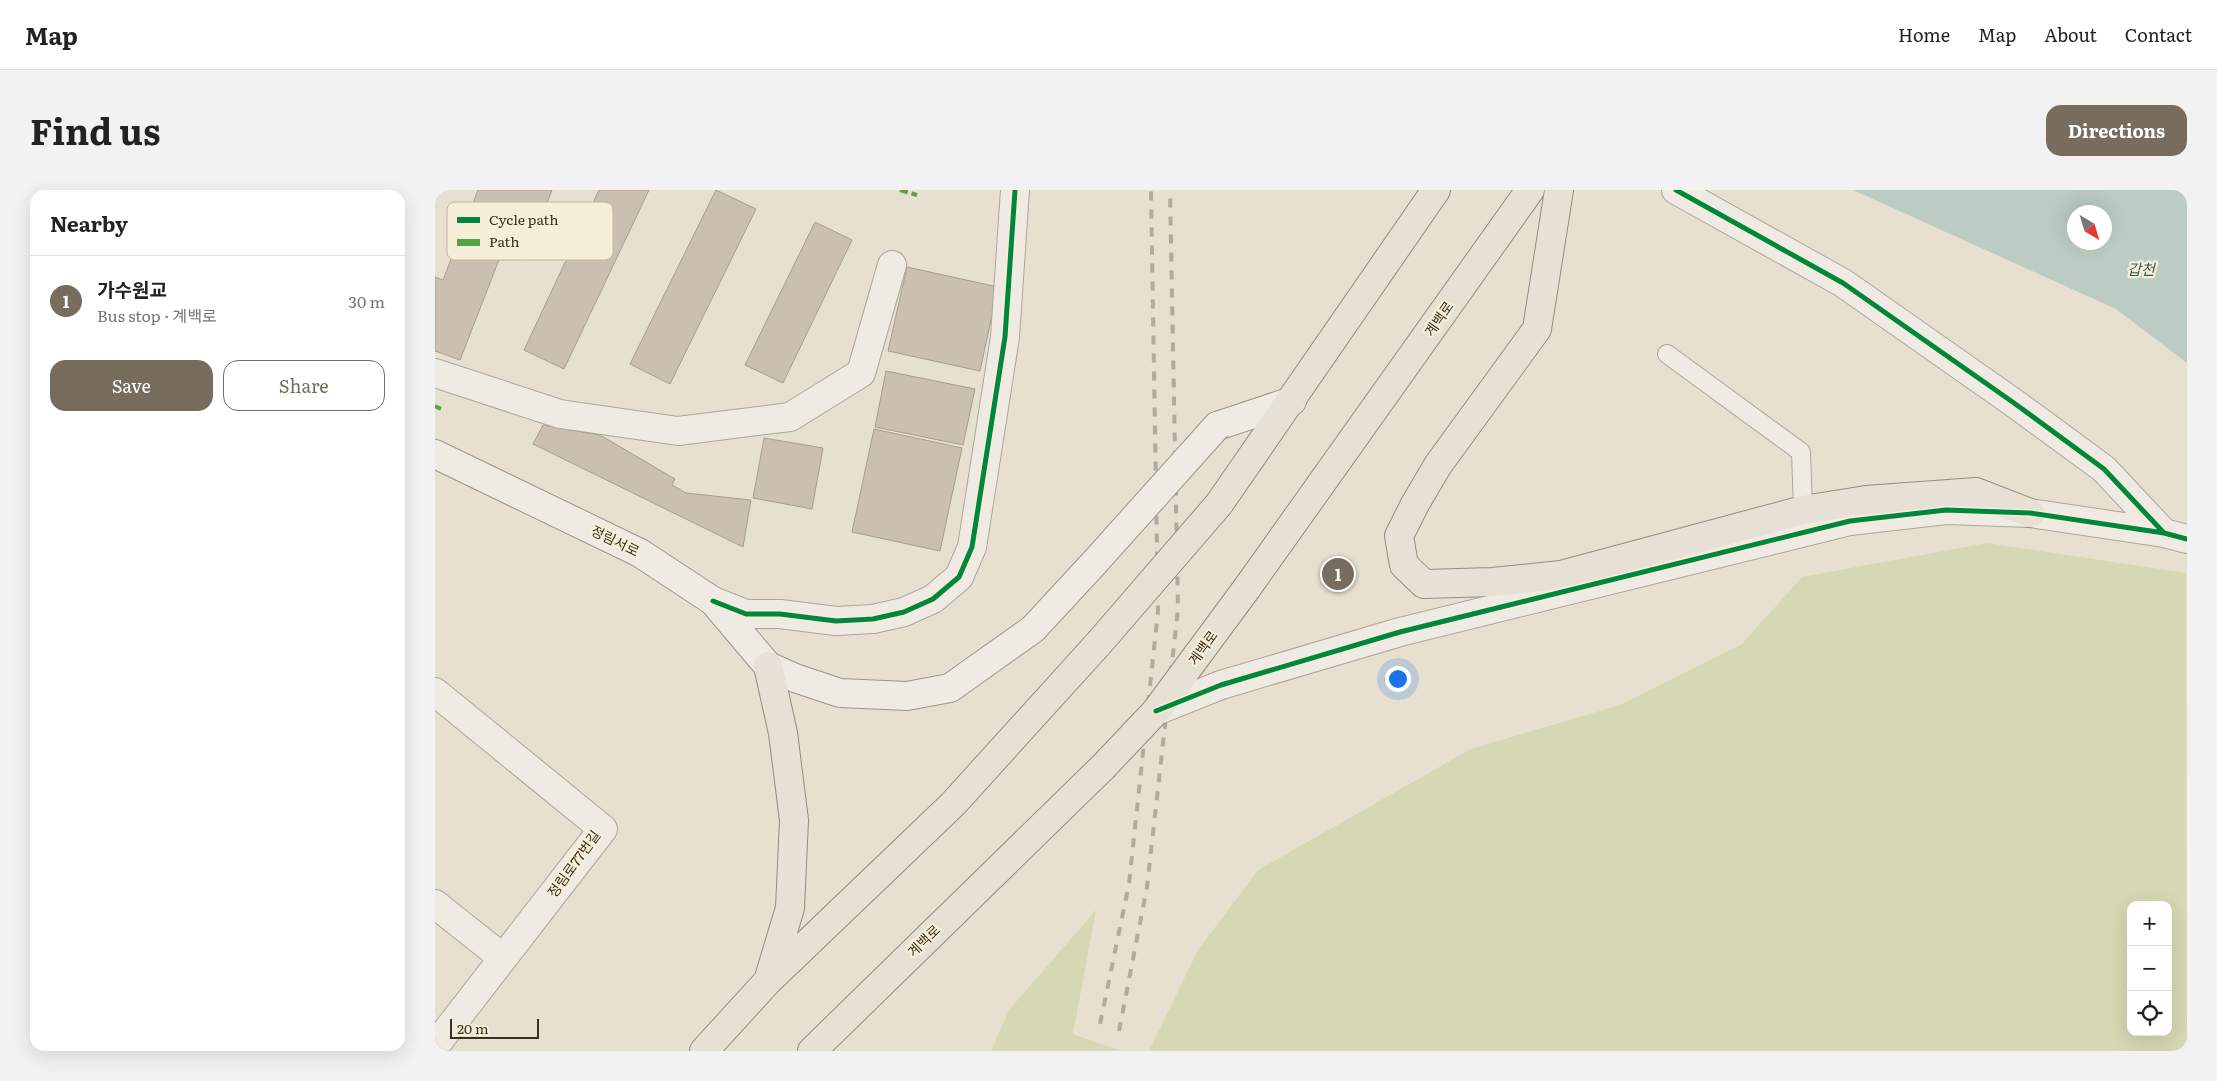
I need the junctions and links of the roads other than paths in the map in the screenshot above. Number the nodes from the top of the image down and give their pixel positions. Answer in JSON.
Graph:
{"nodes":[{"id":1,"x":1015,"y":190,"type":"edge"},
{"id":2,"x":1436,"y":190,"type":"edge"},
{"id":3,"x":1530,"y":190,"type":"edge"},
{"id":4,"x":1676,"y":190,"type":"edge"},
{"id":5,"x":1558,"y":194,"type":"edge"},
{"id":6,"x":892,"y":265,"type":"dead end"},
{"id":7,"x":1667,"y":354,"type":"dead end"},
{"id":8,"x":435,"y":373,"type":"edge"},
{"id":9,"x":1292,"y":401,"type":"junction"},
{"id":10,"x":435,"y":454,"type":"edge"},
{"id":11,"x":1803,"y":510,"type":"junction"},
{"id":12,"x":2030,"y":514,"type":"junction"},
{"id":13,"x":2175,"y":536,"type":"edge"},
{"id":14,"x":713,"y":601,"type":"junction"},
{"id":15,"x":768,"y":666,"type":"junction"},
{"id":16,"x":435,"y":692,"type":"edge"},
{"id":17,"x":1156,"y":711,"type":"junction"},
{"id":18,"x":435,"y":904,"type":"edge"},
{"id":19,"x":503,"y":958,"type":"junction"},
{"id":20,"x":767,"y":982,"type":"junction"},
{"id":21,"x":435,"y":1046,"type":"edge"},
{"id":22,"x":704,"y":1051,"type":"edge"},
{"id":23,"x":812,"y":1051,"type":"edge"}],
"edges":[{"from":1,"to":14,"type":"street"},
{"from":2,"to":9,"type":"main road"},
{"from":3,"to":17,"type":"main road","name":"계백로","bridge":true},
{"from":4,"to":13,"type":"street"},
{"from":5,"to":11,"type":"main road"},
{"from":6,"to":8,"type":"street"},
{"from":7,"to":11,"type":"lane"},
{"from":9,"to":15,"type":"street","bridge":true},
{"from":9,"to":20,"type":"main road","bridge":true},
{"from":10,"to":14,"type":"street","name":"정림서로"},
{"from":11,"to":12,"type":"main road"},
{"from":12,"to":13,"type":"street"},
{"from":12,"to":17,"type":"street","bridge":true},
{"from":14,"to":15,"type":"street","name":"정림서로"},
{"from":15,"to":20,"type":"main road"},
{"from":16,"to":19,"type":"street","name":"정림로77번길"},
{"from":17,"to":23,"type":"main road","name":"계백로","bridge":true},
{"from":18,"to":19,"type":"street"},
{"from":19,"to":21,"type":"street","name":"정림로77번길"},
{"from":20,"to":22,"type":"main road"}]}
